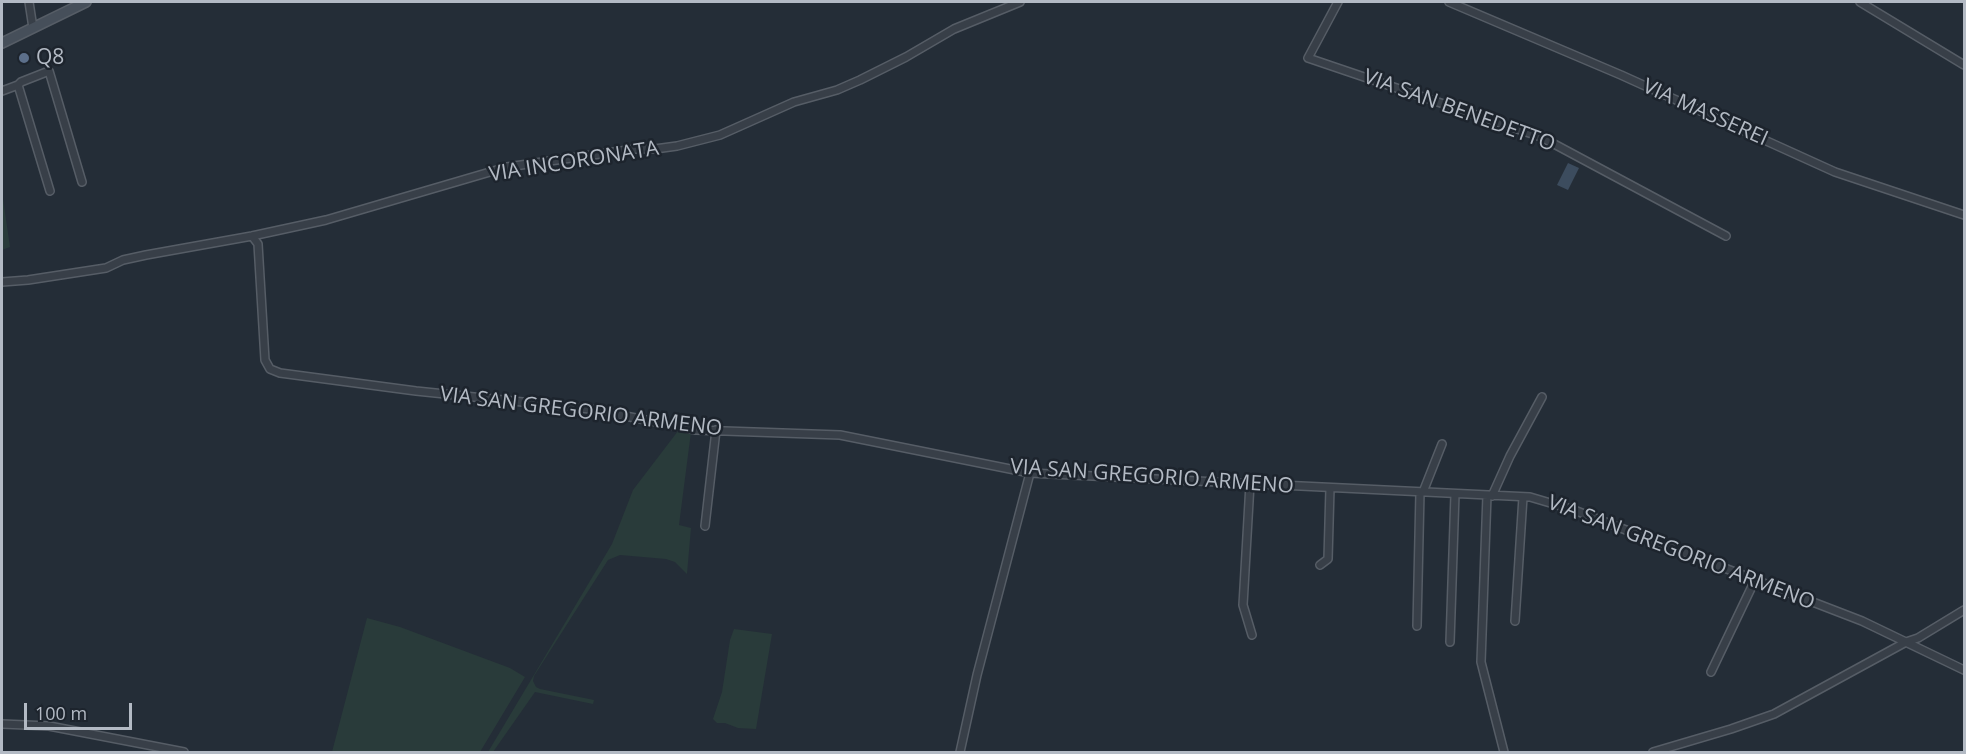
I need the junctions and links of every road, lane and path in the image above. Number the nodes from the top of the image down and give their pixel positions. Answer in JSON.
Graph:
{"nodes":[{"id":1,"x":29,"y":2,"type":"edge"},
{"id":2,"x":86,"y":2,"type":"edge"},
{"id":3,"x":1020,"y":2,"type":"edge"},
{"id":4,"x":1338,"y":2,"type":"edge"},
{"id":5,"x":1449,"y":2,"type":"edge"},
{"id":6,"x":1860,"y":2,"type":"edge"},
{"id":7,"x":33,"y":28,"type":"junction"},
{"id":8,"x":2,"y":43,"type":"edge"},
{"id":9,"x":1965,"y":65,"type":"edge"},
{"id":10,"x":18,"y":85,"type":"junction"},
{"id":11,"x":2,"y":90,"type":"edge"},
{"id":12,"x":82,"y":182,"type":"dead end"},
{"id":13,"x":50,"y":191,"type":"dead end"},
{"id":14,"x":1965,"y":215,"type":"edge"},
{"id":15,"x":252,"y":236,"type":"junction"},
{"id":16,"x":1726,"y":237,"type":"dead end"},
{"id":17,"x":2,"y":282,"type":"edge"},
{"id":18,"x":1542,"y":397,"type":"dead end"},
{"id":19,"x":716,"y":430,"type":"junction"},
{"id":20,"x":1442,"y":444,"type":"dead end"},
{"id":21,"x":1030,"y":473,"type":"junction"},
{"id":22,"x":1250,"y":484,"type":"junction"},
{"id":23,"x":1330,"y":488,"type":"junction"},
{"id":24,"x":1422,"y":492,"type":"junction"},
{"id":25,"x":1455,"y":494,"type":"junction"},
{"id":26,"x":1489,"y":495,"type":"junction"},
{"id":27,"x":1523,"y":497,"type":"junction"},
{"id":28,"x":705,"y":526,"type":"dead end"},
{"id":29,"x":1320,"y":565,"type":"dead end"},
{"id":30,"x":1755,"y":580,"type":"junction"},
{"id":31,"x":1965,"y":610,"type":"edge"},
{"id":32,"x":1515,"y":621,"type":"dead end"},
{"id":33,"x":1417,"y":626,"type":"dead end"},
{"id":34,"x":1252,"y":635,"type":"dead end"},
{"id":35,"x":1450,"y":642,"type":"dead end"},
{"id":36,"x":1906,"y":642,"type":"junction"},
{"id":37,"x":1965,"y":670,"type":"edge"},
{"id":38,"x":1711,"y":672,"type":"dead end"},
{"id":39,"x":2,"y":724,"type":"edge"},
{"id":40,"x":184,"y":753,"type":"edge"},
{"id":41,"x":960,"y":753,"type":"edge"},
{"id":42,"x":1504,"y":753,"type":"edge"},
{"id":43,"x":1653,"y":753,"type":"edge"}],
"edges":[{"from":1,"to":7,"type":"street"},
{"from":2,"to":7,"type":"main road"},
{"from":3,"to":15,"type":"street","name":"VIA INCORONATA"},
{"from":4,"to":16,"type":"street","name":"VIA SAN BENEDETTO"},
{"from":5,"to":14,"type":"street","name":"VIA MASSEREI"},
{"from":6,"to":9,"type":"street"},
{"from":7,"to":8,"type":"main road"},
{"from":10,"to":11,"type":"street"},
{"from":10,"to":12,"type":"street"},
{"from":10,"to":13,"type":"street"},
{"from":15,"to":17,"type":"street","name":"VIA INCORONATA"},
{"from":15,"to":19,"type":"street","name":"VIA SAN GREGORIO ARMENO"},
{"from":18,"to":26,"type":"street"},
{"from":19,"to":21,"type":"street","name":"VIA SAN GREGORIO ARMENO"},
{"from":19,"to":28,"type":"street"},
{"from":20,"to":24,"type":"street"},
{"from":21,"to":22,"type":"street","name":"VIA SAN GREGORIO ARMENO"},
{"from":21,"to":41,"type":"street"},
{"from":22,"to":23,"type":"street","name":"VIA SAN GREGORIO ARMENO"},
{"from":22,"to":34,"type":"street"},
{"from":23,"to":24,"type":"street","name":"VIA SAN GREGORIO ARMENO"},
{"from":23,"to":29,"type":"street"},
{"from":24,"to":25,"type":"street","name":"VIA SAN GREGORIO ARMENO"},
{"from":24,"to":33,"type":"street"},
{"from":25,"to":26,"type":"street","name":"VIA SAN GREGORIO ARMENO"},
{"from":25,"to":35,"type":"street"},
{"from":26,"to":27,"type":"street","name":"VIA SAN GREGORIO ARMENO"},
{"from":26,"to":42,"type":"street"},
{"from":27,"to":30,"type":"street","name":"VIA SAN GREGORIO ARMENO"},
{"from":27,"to":32,"type":"street"},
{"from":30,"to":36,"type":"street","name":"VIA SAN GREGORIO ARMENO"},
{"from":30,"to":38,"type":"street"},
{"from":31,"to":36,"type":"street"},
{"from":36,"to":37,"type":"street","name":"VIA SAN GREGORIO ARMENO"},
{"from":36,"to":43,"type":"street"},
{"from":39,"to":40,"type":"street"}]}
